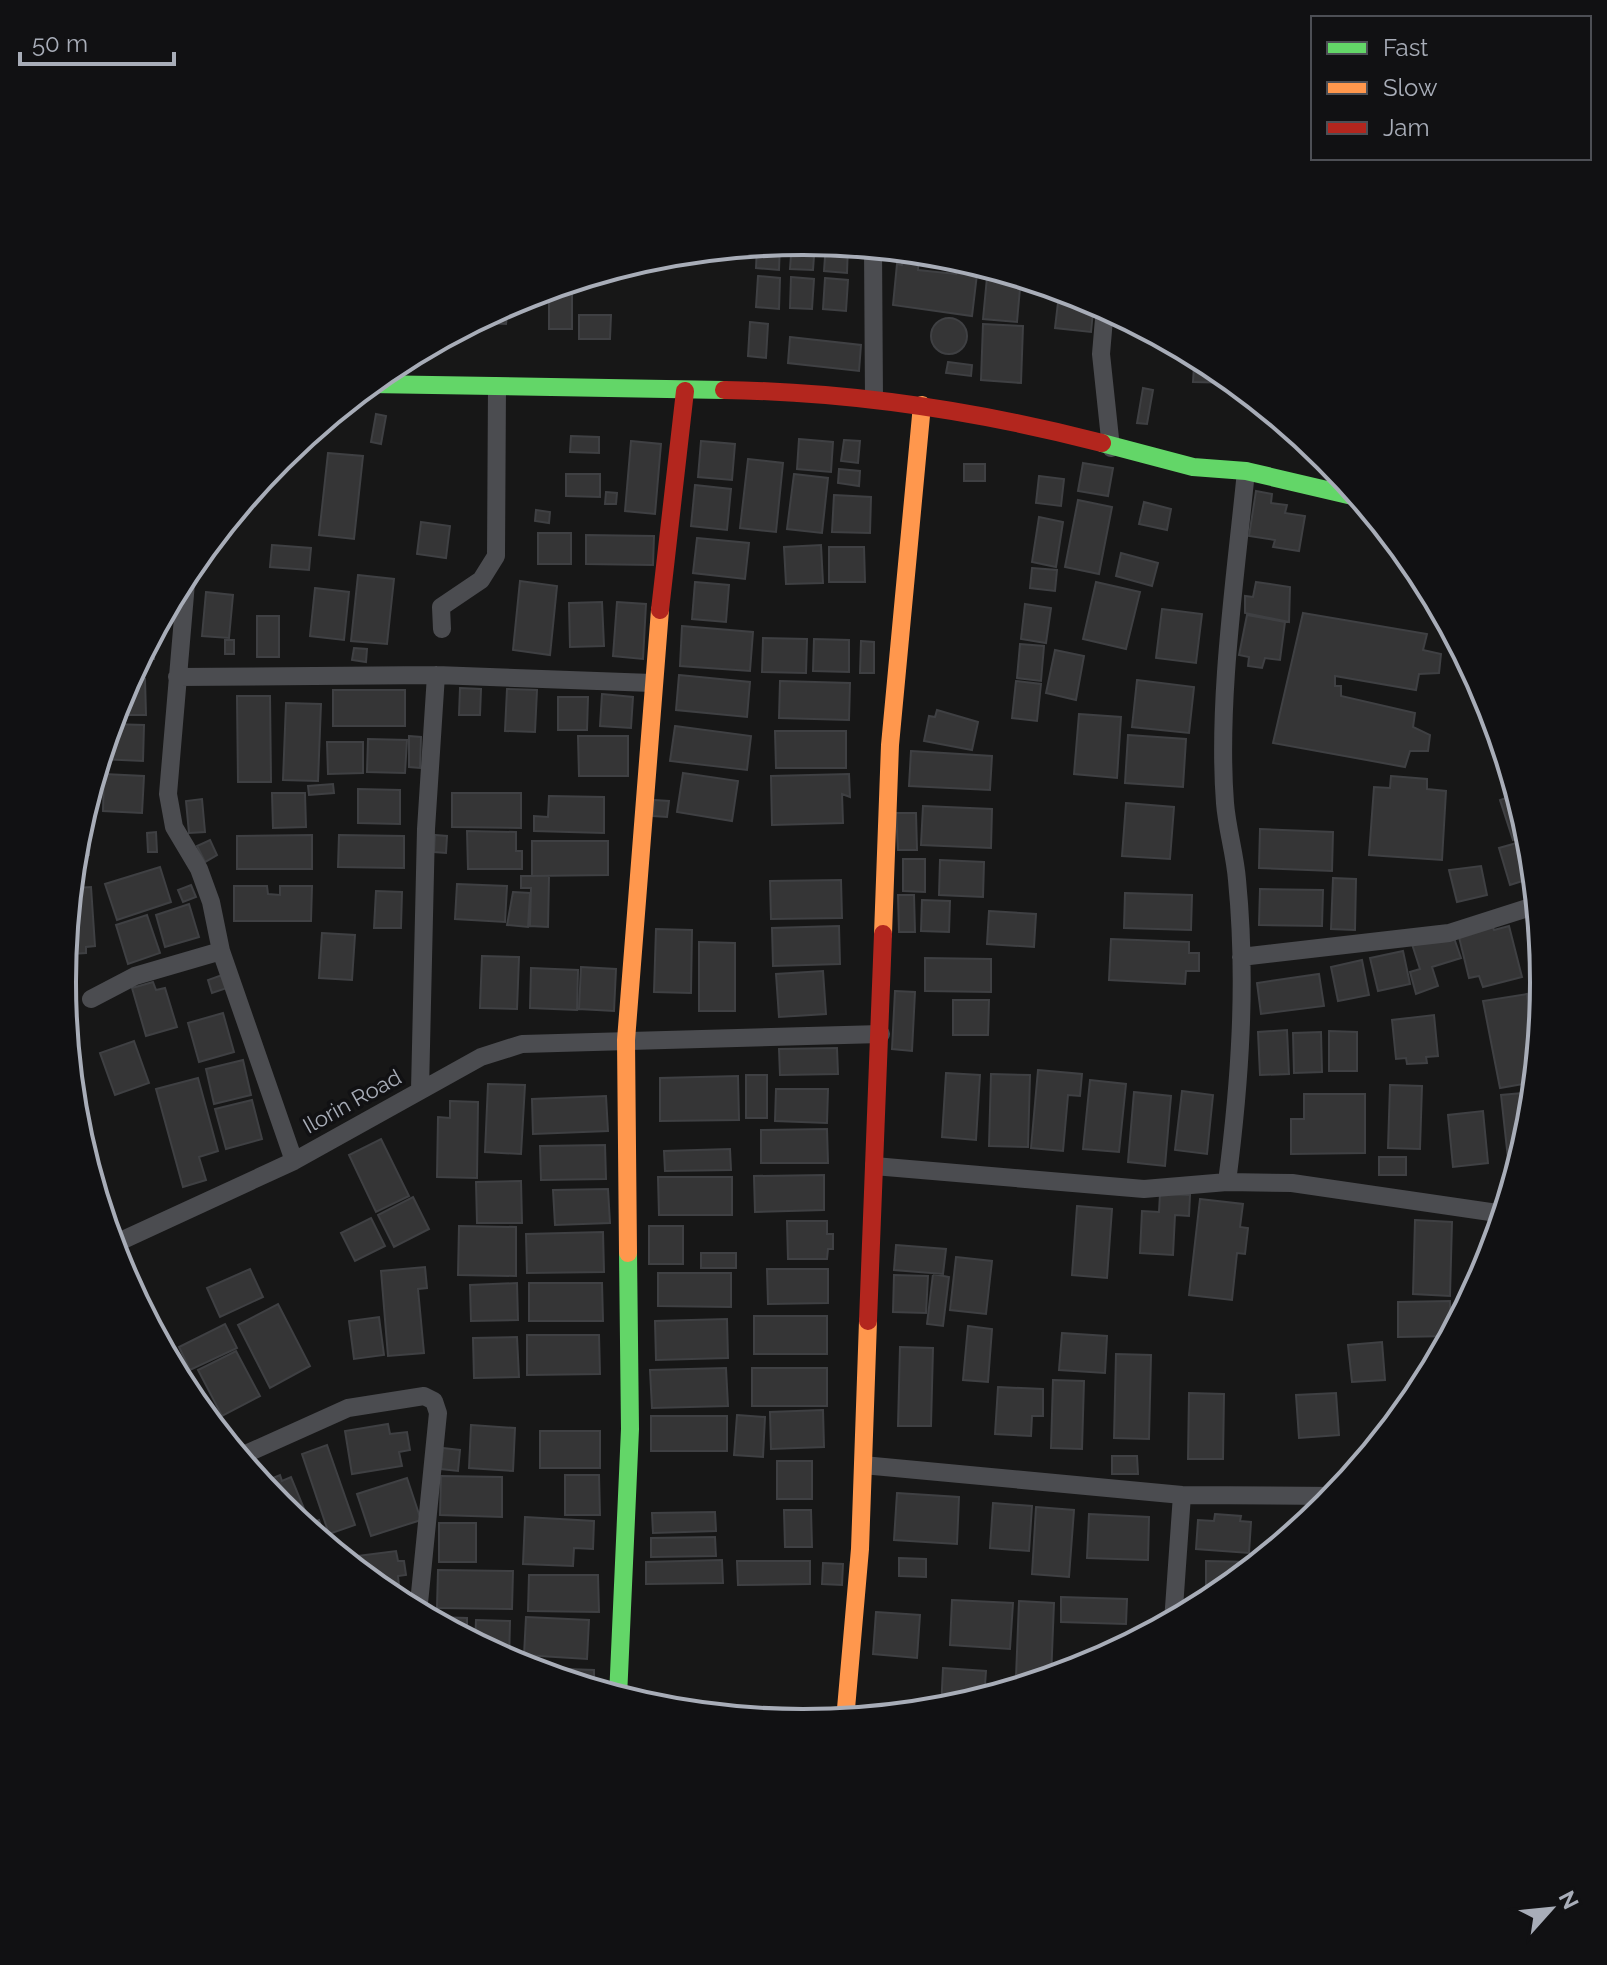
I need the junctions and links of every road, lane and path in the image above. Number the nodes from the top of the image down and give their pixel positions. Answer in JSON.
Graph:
{"nodes":[{"id":1,"x":873,"y":259,"type":"edge"},
{"id":2,"x":1104,"y":320,"type":"edge"},
{"id":3,"x":390,"y":384,"type":"edge"},
{"id":4,"x":497,"y":386,"type":"junction"},
{"id":5,"x":685,"y":391,"type":"junction"},
{"id":6,"x":874,"y":399,"type":"junction"},
{"id":7,"x":922,"y":405,"type":"junction"},
{"id":8,"x":1111,"y":448,"type":"junction"},
{"id":9,"x":1246,"y":471,"type":"junction"},
{"id":10,"x":1341,"y":493,"type":"edge"},
{"id":11,"x":184,"y":601,"type":"edge"},
{"id":12,"x":442,"y":629,"type":"dead end"},
{"id":13,"x":436,"y":675,"type":"junction"},
{"id":14,"x":177,"y":677,"type":"junction"},
{"id":15,"x":652,"y":683,"type":"junction"},
{"id":16,"x":1527,"y":908,"type":"edge"},
{"id":17,"x":221,"y":951,"type":"junction"},
{"id":18,"x":1241,"y":957,"type":"junction"},
{"id":19,"x":91,"y":999,"type":"dead end"},
{"id":20,"x":881,"y":1034,"type":"junction"},
{"id":21,"x":626,"y":1040,"type":"junction"},
{"id":22,"x":420,"y":1090,"type":"junction"},
{"id":23,"x":294,"y":1161,"type":"junction"},
{"id":24,"x":874,"y":1166,"type":"junction"},
{"id":25,"x":1227,"y":1182,"type":"junction"},
{"id":26,"x":1493,"y":1212,"type":"edge"},
{"id":27,"x":123,"y":1240,"type":"edge"},
{"id":28,"x":249,"y":1452,"type":"edge"},
{"id":29,"x":863,"y":1465,"type":"junction"},
{"id":30,"x":1182,"y":1495,"type":"junction"},
{"id":31,"x":1319,"y":1496,"type":"edge"},
{"id":32,"x":419,"y":1600,"type":"edge"},
{"id":33,"x":1174,"y":1609,"type":"edge"},
{"id":34,"x":619,"y":1686,"type":"edge"},
{"id":35,"x":846,"y":1708,"type":"edge"}],
"edges":[{"from":1,"to":6,"type":"street"},
{"from":2,"to":8,"type":"street"},
{"from":3,"to":4,"type":"street"},
{"from":4,"to":5,"type":"street"},
{"from":4,"to":12,"type":"street"},
{"from":5,"to":6,"type":"street"},
{"from":5,"to":15,"type":"street"},
{"from":6,"to":7,"type":"street"},
{"from":7,"to":8,"type":"street"},
{"from":7,"to":20,"type":"street"},
{"from":8,"to":9,"type":"street"},
{"from":9,"to":10,"type":"street"},
{"from":9,"to":18,"type":"street"},
{"from":11,"to":14,"type":"street"},
{"from":13,"to":14,"type":"street"},
{"from":13,"to":15,"type":"street"},
{"from":13,"to":22,"type":"street"},
{"from":14,"to":17,"type":"street"},
{"from":15,"to":21,"type":"street"},
{"from":16,"to":18,"type":"street"},
{"from":17,"to":19,"type":"street"},
{"from":17,"to":23,"type":"street"},
{"from":18,"to":25,"type":"street"},
{"from":20,"to":21,"type":"street","name":"Ilorin Road"},
{"from":20,"to":24,"type":"street"},
{"from":21,"to":22,"type":"street","name":"Ilorin Road"},
{"from":21,"to":34,"type":"street"},
{"from":22,"to":23,"type":"street","name":"Ilorin Road"},
{"from":23,"to":27,"type":"street","name":"Ilorin Road"},
{"from":24,"to":25,"type":"street"},
{"from":24,"to":29,"type":"street"},
{"from":25,"to":26,"type":"street"},
{"from":28,"to":32,"type":"street"},
{"from":29,"to":30,"type":"street"},
{"from":29,"to":35,"type":"street"},
{"from":30,"to":31,"type":"street"},
{"from":30,"to":33,"type":"street"}]}
